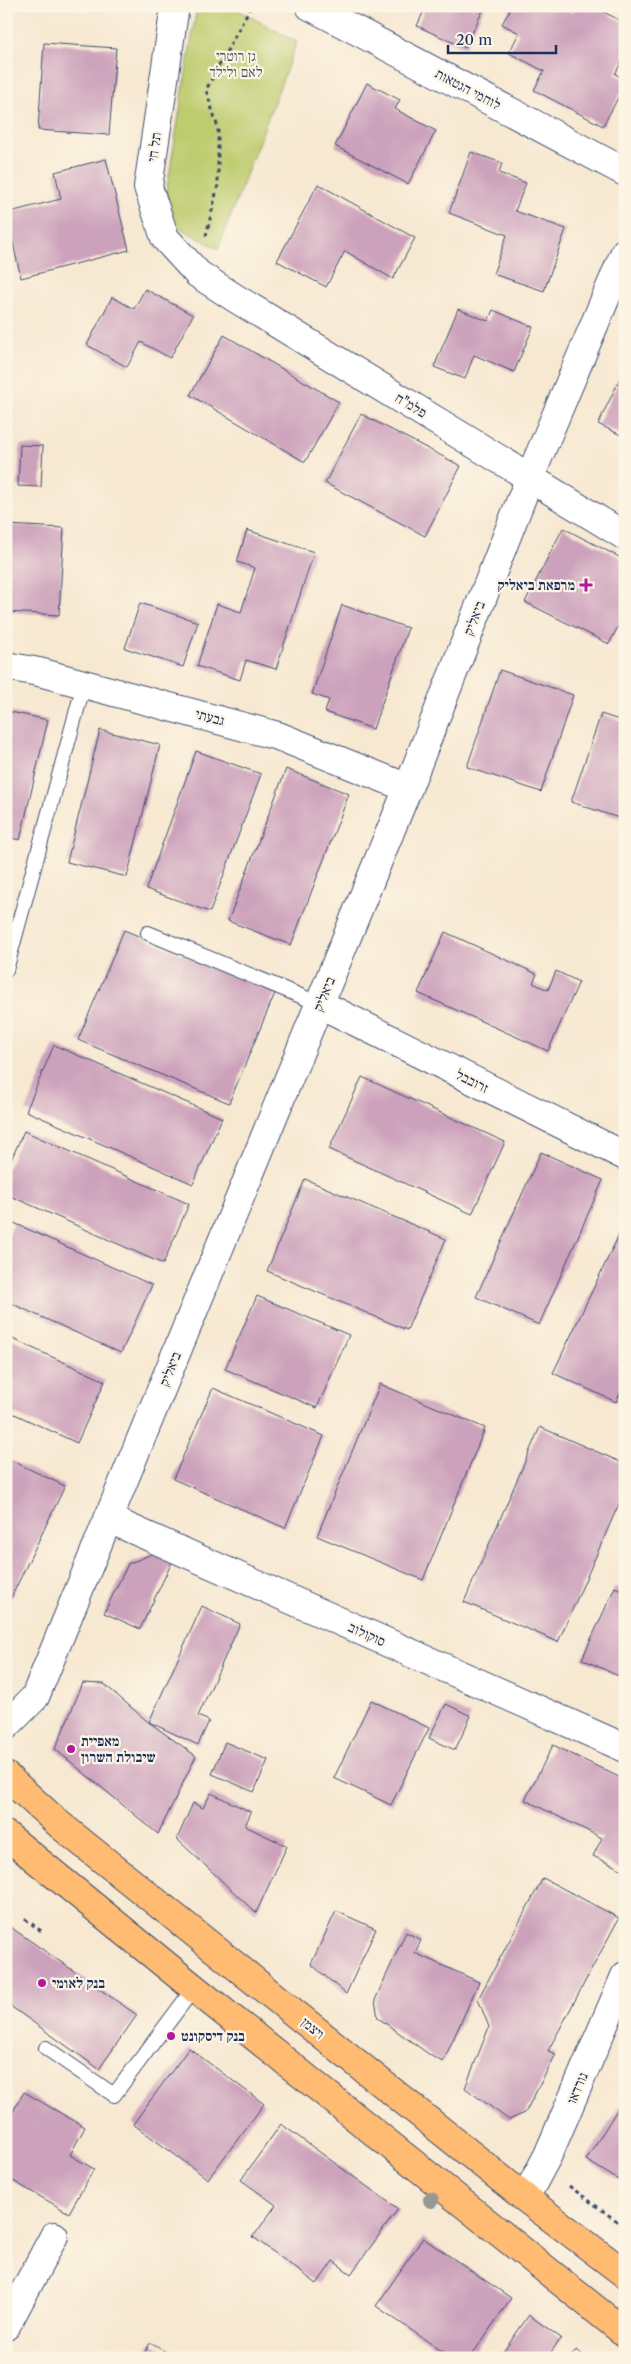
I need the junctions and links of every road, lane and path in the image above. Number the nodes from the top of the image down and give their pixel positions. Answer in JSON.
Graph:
{"nodes":[{"id":1,"x":175,"y":6,"type":"edge"},
{"id":2,"x":251,"y":6,"type":"edge"},
{"id":3,"x":310,"y":6,"type":"edge"},
{"id":4,"x":625,"y":172,"type":"edge"},
{"id":5,"x":625,"y":252,"type":"edge"},
{"id":6,"x":198,"y":274,"type":"junction"},
{"id":7,"x":530,"y":477,"type":"junction"},
{"id":8,"x":625,"y":536,"type":"edge"},
{"id":9,"x":6,"y":666,"type":"edge"},
{"id":10,"x":84,"y":684,"type":"junction"},
{"id":11,"x":408,"y":788,"type":"junction"},
{"id":12,"x":148,"y":933,"type":"dead end"},
{"id":13,"x":6,"y":970,"type":"edge"},
{"id":14,"x":320,"y":1004,"type":"junction"},
{"id":15,"x":625,"y":1156,"type":"edge"},
{"id":16,"x":109,"y":1519,"type":"junction"},
{"id":17,"x":6,"y":1726,"type":"edge"},
{"id":18,"x":625,"y":1748,"type":"edge"},
{"id":19,"x":6,"y":1776,"type":"edge"},
{"id":20,"x":6,"y":1835,"type":"edge"},
{"id":21,"x":25,"y":1919,"type":"dead end"},
{"id":22,"x":44,"y":1933,"type":"dead end"},
{"id":23,"x":625,"y":1976,"type":"edge"},
{"id":24,"x":194,"y":1988,"type":"junction"},
{"id":25,"x":46,"y":2048,"type":"dead end"},
{"id":26,"x":543,"y":2167,"type":"junction"},
{"id":27,"x":526,"y":2198,"type":"junction"},
{"id":28,"x":625,"y":2227,"type":"edge"},
{"id":29,"x":54,"y":2236,"type":"dead end"},
{"id":30,"x":625,"y":2274,"type":"edge"},
{"id":31,"x":6,"y":2326,"type":"edge"},
{"id":32,"x":625,"y":2333,"type":"edge"}],
"edges":[{"from":1,"to":6,"type":"street","name":"תל חי"},
{"from":2,"to":6,"type":"path"},
{"from":3,"to":4,"type":"street","name":"לוחמי הגטאות"},
{"from":5,"to":7,"type":"street","name":"ביאליק"},
{"from":6,"to":7,"type":"street","name":"פלמ\"ח"},
{"from":7,"to":8,"type":"street","name":"פלמ\"ח"},
{"from":7,"to":11,"type":"street","name":"ביאליק"},
{"from":9,"to":10,"type":"street","name":"גבעתי"},
{"from":10,"to":11,"type":"street","name":"גבעתי"},
{"from":10,"to":13,"type":"lane"},
{"from":11,"to":14,"type":"street","name":"ביאליק"},
{"from":12,"to":14,"type":"lane"},
{"from":14,"to":15,"type":"street","name":"זרובבל"},
{"from":14,"to":16,"type":"street","name":"ביאליק"},
{"from":16,"to":17,"type":"street","name":"ביאליק"},
{"from":16,"to":18,"type":"street","name":"סוקולוב"},
{"from":19,"to":27,"type":"main road","name":"ויצמן"},
{"from":20,"to":24,"type":"main road"},
{"from":21,"to":22,"type":"path"},
{"from":23,"to":26,"type":"street","name":"נורדאו"},
{"from":24,"to":25,"type":"lane"},
{"from":24,"to":32,"type":"main road"},
{"from":26,"to":27,"type":"street","name":"נורדאו"},
{"from":26,"to":28,"type":"path"},
{"from":27,"to":30,"type":"main road","name":"ויצמן"},
{"from":29,"to":31,"type":"street"}]}
